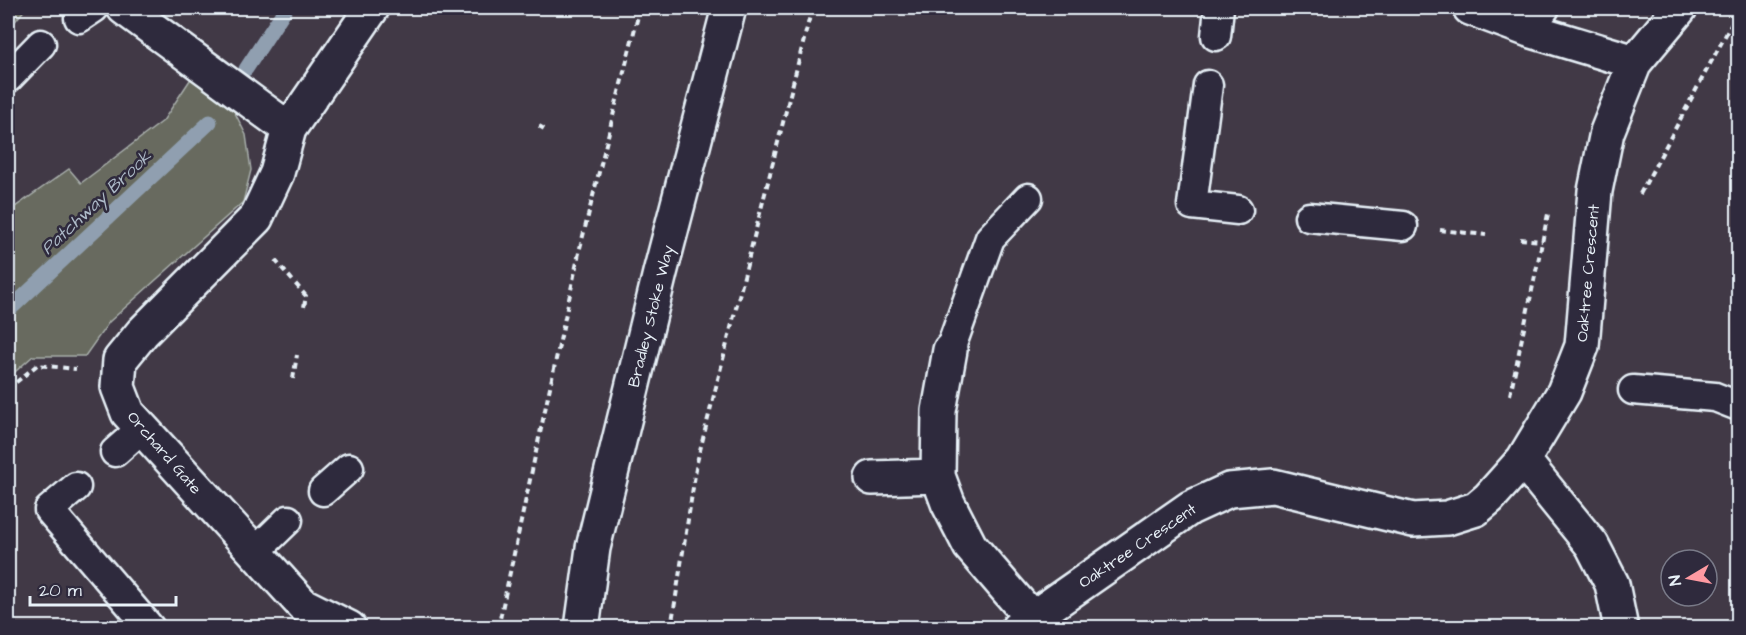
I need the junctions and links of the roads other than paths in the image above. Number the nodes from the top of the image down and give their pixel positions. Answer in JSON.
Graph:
{"nodes":[{"id":1,"x":124,"y":8,"type":"edge"},
{"id":2,"x":372,"y":8,"type":"edge"},
{"id":3,"x":729,"y":8,"type":"edge"},
{"id":4,"x":1220,"y":8,"type":"edge"},
{"id":5,"x":1470,"y":8,"type":"edge"},
{"id":6,"x":1680,"y":8,"type":"edge"},
{"id":7,"x":1537,"y":19,"type":"edge"},
{"id":8,"x":1216,"y":36,"type":"dead end"},
{"id":9,"x":41,"y":44,"type":"dead end"},
{"id":10,"x":1635,"y":62,"type":"junction"},
{"id":11,"x":8,"y":78,"type":"edge"},
{"id":12,"x":1208,"y":86,"type":"dead end"},
{"id":13,"x":289,"y":129,"type":"junction"},
{"id":14,"x":1028,"y":198,"type":"dead end"},
{"id":15,"x":1238,"y":210,"type":"dead end"},
{"id":16,"x":1309,"y":217,"type":"dead end"},
{"id":17,"x":1403,"y":226,"type":"dead end"},
{"id":18,"x":950,"y":350,"type":"joint"},
{"id":19,"x":1633,"y":390,"type":"dead end"},
{"id":20,"x":1738,"y":405,"type":"edge"},
{"id":21,"x":141,"y":429,"type":"junction"},
{"id":22,"x":115,"y":452,"type":"dead end"},
{"id":23,"x":1523,"y":460,"type":"junction"},
{"id":24,"x":349,"y":468,"type":"dead end"},
{"id":25,"x":938,"y":476,"type":"junction"},
{"id":26,"x":872,"y":478,"type":"dead end"},
{"id":27,"x":76,"y":487,"type":"dead end"},
{"id":28,"x":323,"y":491,"type":"dead end"},
{"id":29,"x":288,"y":520,"type":"dead end"},
{"id":30,"x":255,"y":552,"type":"junction"},
{"id":31,"x":1024,"y":622,"type":"edge"},
{"id":32,"x":330,"y":624,"type":"edge"},
{"id":33,"x":150,"y":627,"type":"edge"},
{"id":34,"x":582,"y":627,"type":"edge"},
{"id":35,"x":1621,"y":627,"type":"edge"}],
"edges":[{"from":1,"to":13,"type":"street"},
{"from":2,"to":13,"type":"street"},
{"from":3,"to":34,"type":"street","name":"Bradley Stoke Way"},
{"from":4,"to":8,"type":"lane"},
{"from":5,"to":7,"type":"street"},
{"from":6,"to":10,"type":"street","name":"Oaktree Crescent"},
{"from":7,"to":10,"type":"street"},
{"from":9,"to":11,"type":"lane"},
{"from":10,"to":23,"type":"street","name":"Oaktree Crescent"},
{"from":12,"to":15,"type":"lane"},
{"from":13,"to":21,"type":"street","name":"Orchard Gate"},
{"from":14,"to":18,"type":"lane"},
{"from":16,"to":17,"type":"lane"},
{"from":18,"to":25,"type":"street","name":"Oaktree Crescent"},
{"from":19,"to":20,"type":"lane"},
{"from":21,"to":22,"type":"lane"},
{"from":21,"to":30,"type":"street","name":"Orchard Gate"},
{"from":23,"to":31,"type":"street","name":"Oaktree Crescent"},
{"from":23,"to":35,"type":"street"},
{"from":24,"to":28,"type":"lane"},
{"from":25,"to":26,"type":"street"},
{"from":25,"to":31,"type":"street","name":"Oaktree Crescent"},
{"from":27,"to":33,"type":"lane"},
{"from":29,"to":30,"type":"lane"},
{"from":30,"to":32,"type":"street","name":"Orchard Gate"}]}
